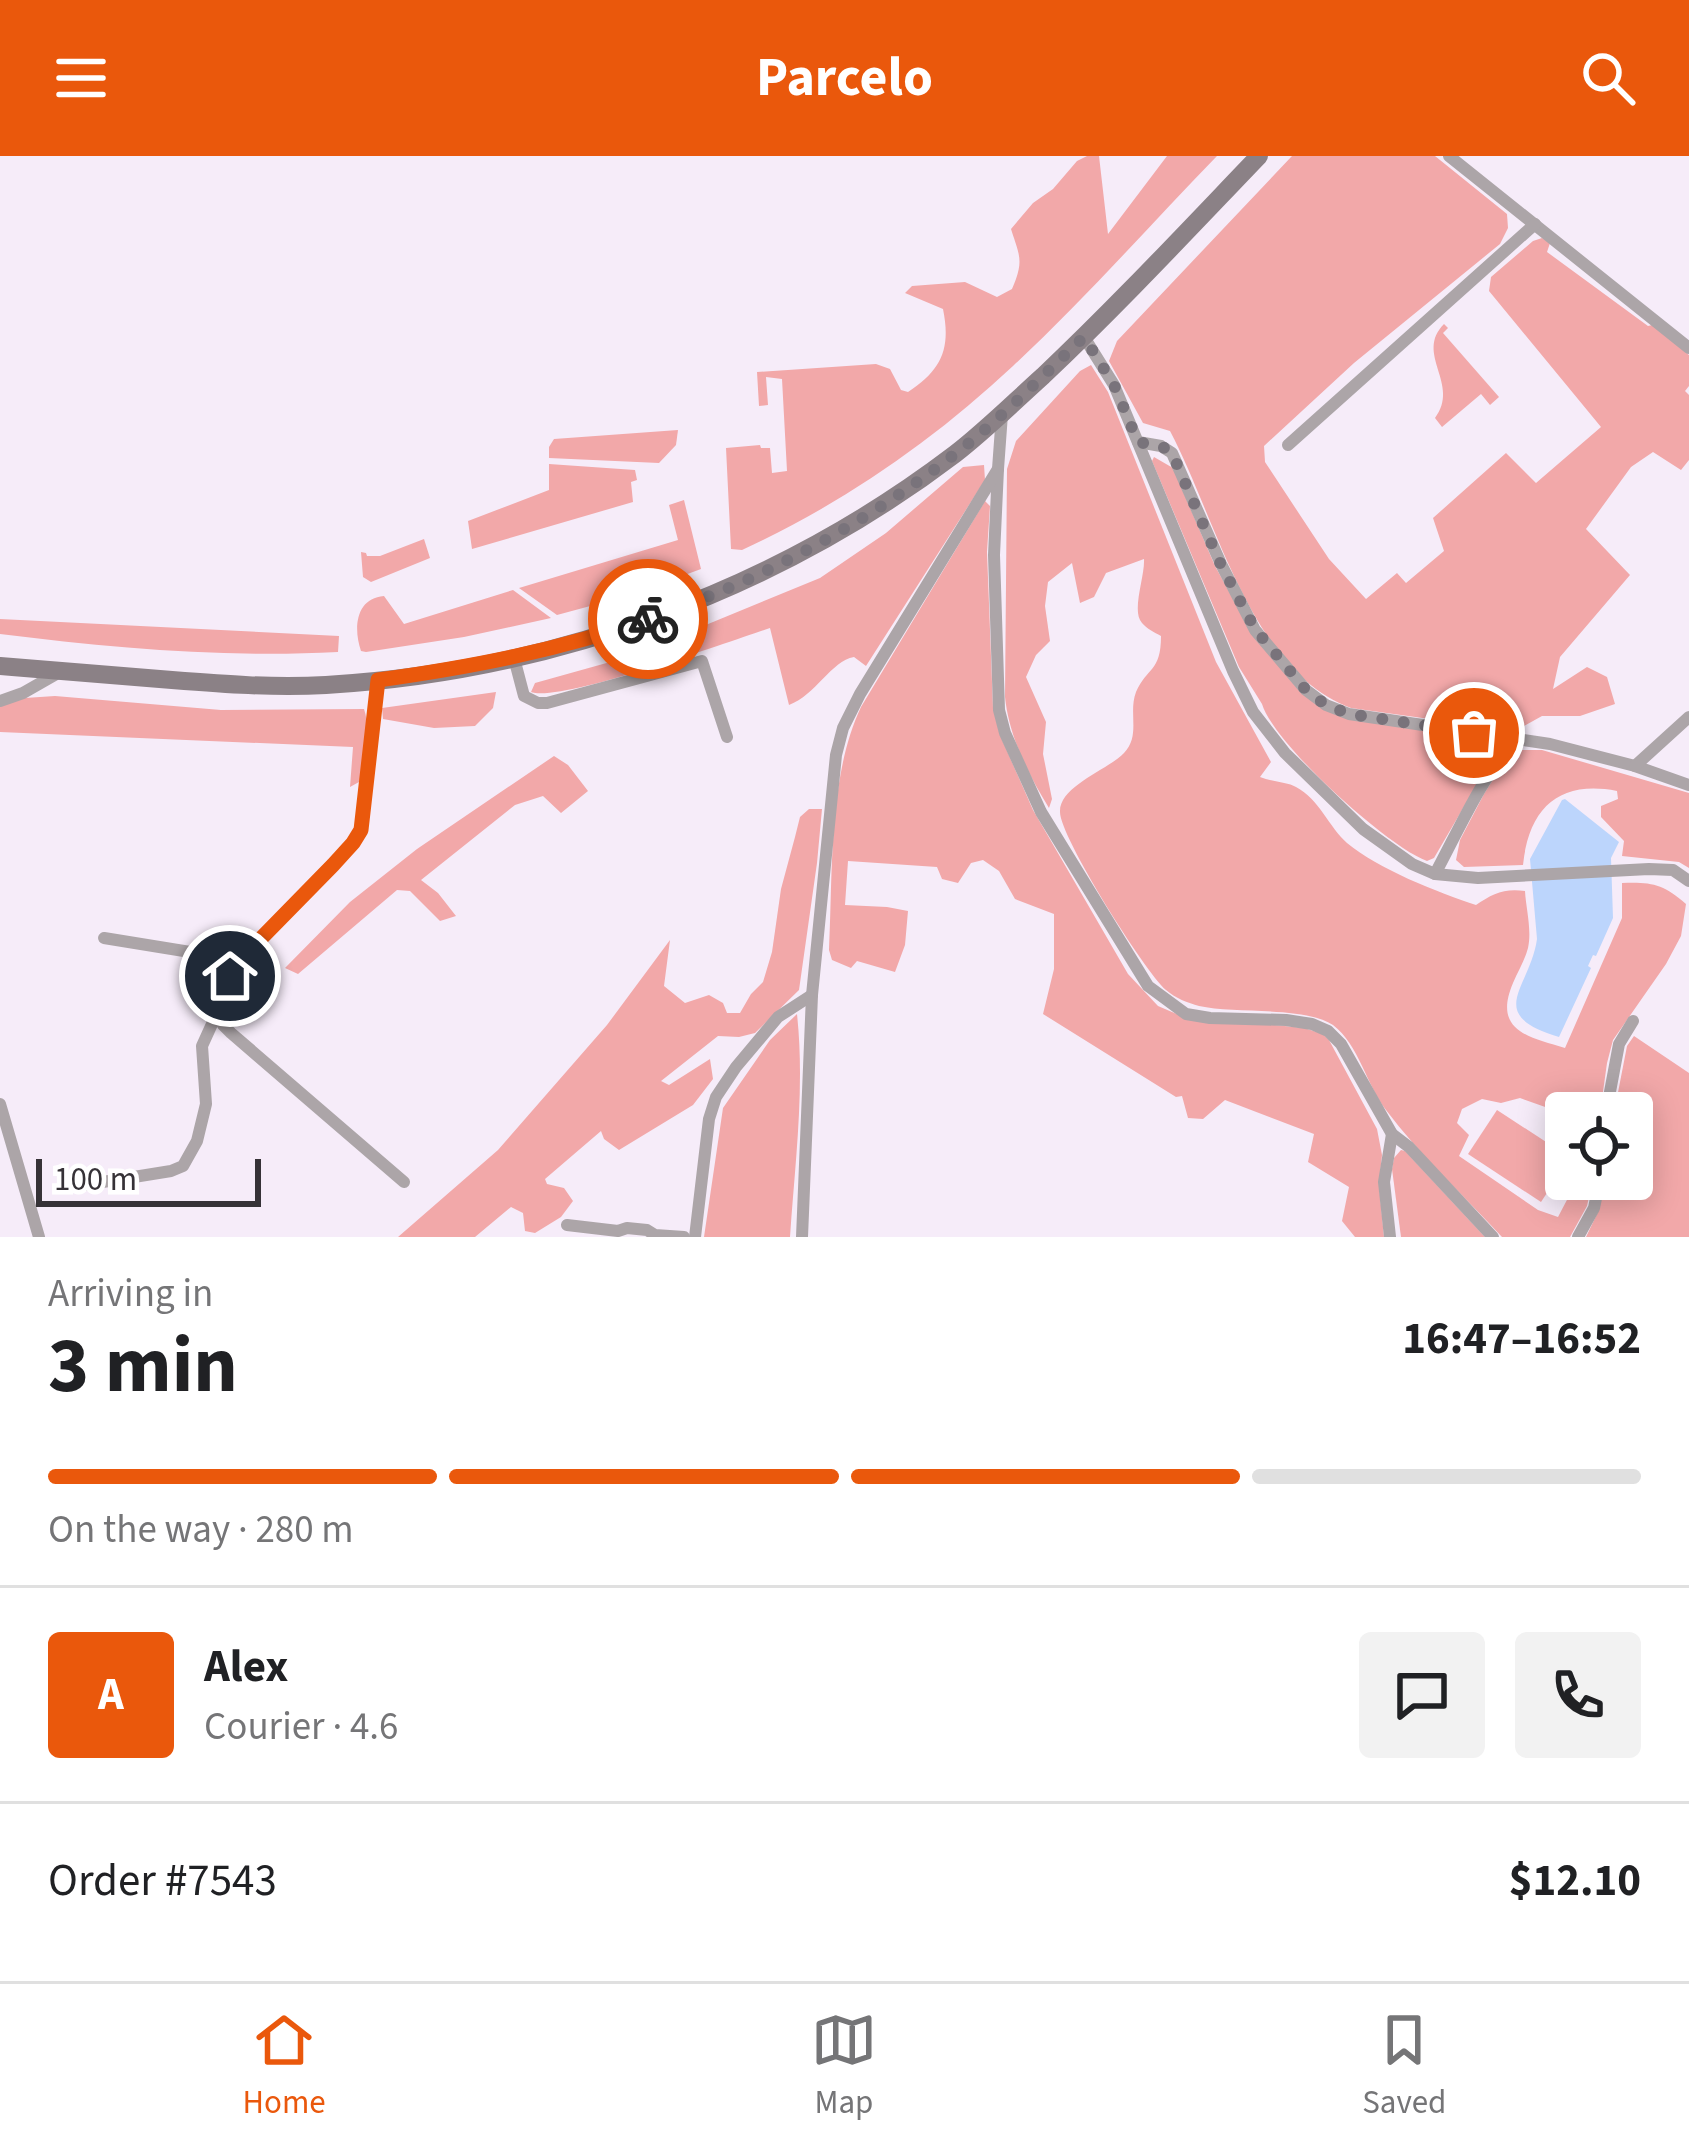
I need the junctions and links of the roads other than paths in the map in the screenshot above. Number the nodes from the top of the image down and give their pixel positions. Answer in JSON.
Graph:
{"nodes":[{"id":1,"x":1259,"y":156,"type":"edge"},
{"id":2,"x":1449,"y":156,"type":"edge"},
{"id":3,"x":1535,"y":224,"type":"junction"},
{"id":4,"x":1084,"y":337,"type":"junction"},
{"id":5,"x":1689,"y":348,"type":"edge"},
{"id":6,"x":1003,"y":413,"type":"junction"},
{"id":7,"x":1138,"y":442,"type":"junction"},
{"id":8,"x":1288,"y":445,"type":"dead end"},
{"id":9,"x":998,"y":469,"type":"junction"},
{"id":10,"x":514,"y":658,"type":"junction"},
{"id":11,"x":0,"y":666,"type":"edge"},
{"id":12,"x":62,"y":672,"type":"junction"},
{"id":13,"x":378,"y":680,"type":"junction"},
{"id":14,"x":0,"y":701,"type":"edge"},
{"id":15,"x":1689,"y":717,"type":"edge"},
{"id":16,"x":728,"y":737,"type":"dead end"},
{"id":17,"x":1515,"y":739,"type":"junction"},
{"id":18,"x":1635,"y":766,"type":"junction"},
{"id":19,"x":1689,"y":785,"type":"edge"},
{"id":20,"x":1435,"y":874,"type":"junction"},
{"id":21,"x":1689,"y":881,"type":"edge"},
{"id":22,"x":104,"y":938,"type":"dead end"},
{"id":23,"x":237,"y":963,"type":"junction"},
{"id":24,"x":812,"y":995,"type":"junction"},
{"id":25,"x":217,"y":1012,"type":"junction"},
{"id":26,"x":1634,"y":1021,"type":"dead end"},
{"id":27,"x":1610,"y":1092,"type":"edge"},
{"id":28,"x":0,"y":1103,"type":"edge"},
{"id":29,"x":1392,"y":1134,"type":"junction"},
{"id":30,"x":404,"y":1182,"type":"dead end"},
{"id":31,"x":78,"y":1186,"type":"dead end"},
{"id":32,"x":1596,"y":1200,"type":"edge"},
{"id":33,"x":567,"y":1225,"type":"dead end"},
{"id":34,"x":804,"y":1236,"type":"edge"},
{"id":35,"x":39,"y":1237,"type":"edge"},
{"id":36,"x":684,"y":1237,"type":"edge"},
{"id":37,"x":695,"y":1237,"type":"edge"},
{"id":38,"x":1390,"y":1237,"type":"edge"},
{"id":39,"x":1493,"y":1237,"type":"edge"},
{"id":40,"x":1578,"y":1237,"type":"edge"}],
"edges":[{"from":1,"to":4,"type":"street"},
{"from":2,"to":3,"type":"street"},
{"from":3,"to":5,"type":"street"},
{"from":3,"to":8,"type":"street"},
{"from":4,"to":6,"type":"street"},
{"from":4,"to":7,"type":"street"},
{"from":6,"to":9,"type":"street"},
{"from":6,"to":10,"type":"street"},
{"from":7,"to":17,"type":"street"},
{"from":7,"to":20,"type":"street"},
{"from":9,"to":24,"type":"street"},
{"from":9,"to":29,"type":"street"},
{"from":10,"to":13,"type":"street"},
{"from":10,"to":16,"type":"street"},
{"from":11,"to":12,"type":"street"},
{"from":12,"to":13,"type":"street"},
{"from":12,"to":14,"type":"street"},
{"from":13,"to":23,"type":"street"},
{"from":15,"to":18,"type":"street"},
{"from":17,"to":18,"type":"street"},
{"from":17,"to":20,"type":"street"},
{"from":18,"to":19,"type":"street"},
{"from":20,"to":21,"type":"street"},
{"from":22,"to":23,"type":"street"},
{"from":23,"to":25,"type":"street"},
{"from":24,"to":34,"type":"street"},
{"from":24,"to":37,"type":"street"},
{"from":25,"to":30,"type":"street"},
{"from":25,"to":31,"type":"street"},
{"from":26,"to":27,"type":"street"},
{"from":28,"to":35,"type":"street"},
{"from":29,"to":38,"type":"street"},
{"from":29,"to":39,"type":"street"},
{"from":32,"to":40,"type":"street"},
{"from":33,"to":36,"type":"street"}]}
